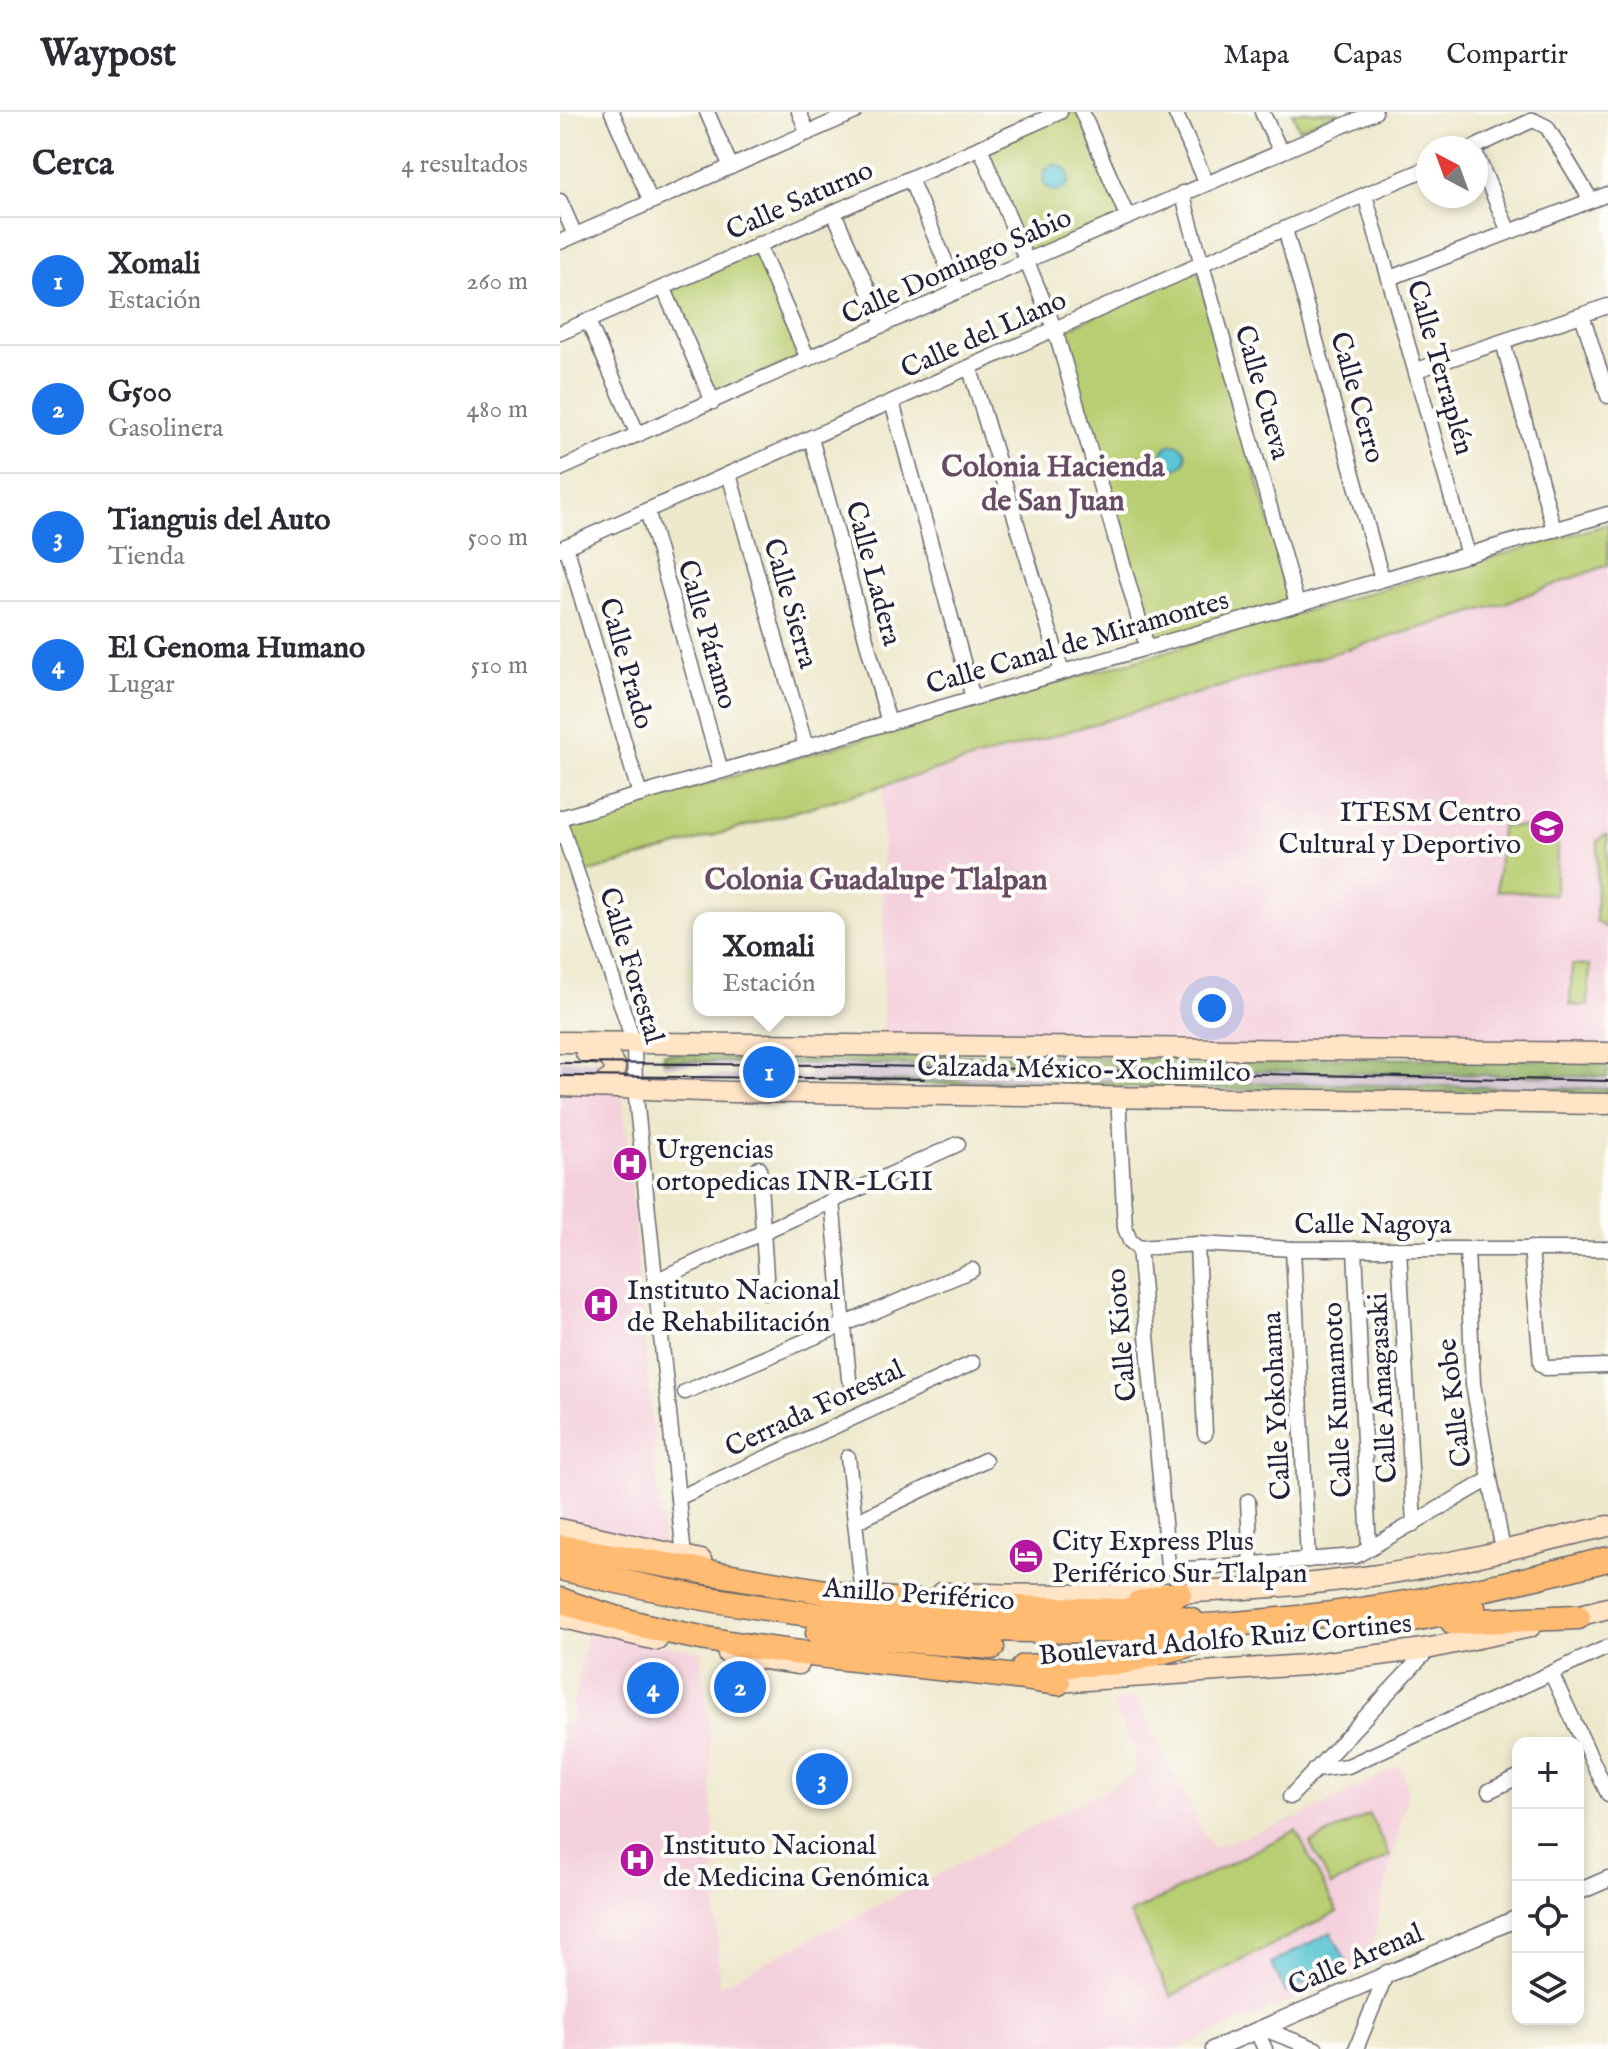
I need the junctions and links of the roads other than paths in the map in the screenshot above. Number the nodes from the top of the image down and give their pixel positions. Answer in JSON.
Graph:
{"nodes":[{"id":1,"x":612,"y":112,"type":"edge"},
{"id":2,"x":707,"y":112,"type":"edge"},
{"id":3,"x":799,"y":112,"type":"edge"},
{"id":4,"x":855,"y":112,"type":"edge"},
{"id":5,"x":1060,"y":112,"type":"edge"},
{"id":6,"x":1082,"y":112,"type":"edge"},
{"id":7,"x":1175,"y":112,"type":"edge"},
{"id":8,"x":1262,"y":112,"type":"edge"},
{"id":9,"x":1375,"y":112,"type":"edge"},
{"id":10,"x":808,"y":133,"type":"junction"},
{"id":11,"x":1488,"y":141,"type":"edge"},
{"id":12,"x":980,"y":147,"type":"junction"},
{"id":13,"x":1281,"y":152,"type":"junction"},
{"id":14,"x":731,"y":167,"type":"junction"},
{"id":15,"x":1416,"y":173,"type":"edge"},
{"id":16,"x":910,"y":179,"type":"junction"},
{"id":17,"x":1206,"y":182,"type":"junction"},
{"id":18,"x":1488,"y":182,"type":"edge"},
{"id":19,"x":1182,"y":193,"type":"junction"},
{"id":20,"x":1608,"y":194,"type":"edge"},
{"id":21,"x":1365,"y":195,"type":"junction"},
{"id":22,"x":1591,"y":200,"type":"junction"},
{"id":23,"x":560,"y":201,"type":"edge"},
{"id":24,"x":651,"y":202,"type":"junction"},
{"id":25,"x":834,"y":213,"type":"junction"},
{"id":26,"x":1127,"y":216,"type":"junction"},
{"id":27,"x":1285,"y":229,"type":"junction"},
{"id":28,"x":1509,"y":232,"type":"junction"},
{"id":29,"x":575,"y":235,"type":"junction"},
{"id":30,"x":560,"y":242,"type":"edge"},
{"id":31,"x":758,"y":244,"type":"junction"},
{"id":32,"x":1028,"y":260,"type":"junction"},
{"id":33,"x":1201,"y":264,"type":"junction"},
{"id":34,"x":1390,"y":278,"type":"junction"},
{"id":35,"x":664,"y":289,"type":"junction"},
{"id":36,"x":958,"y":291,"type":"junction"},
{"id":37,"x":1608,"y":306,"type":"edge"},
{"id":38,"x":1582,"y":315,"type":"junction"},
{"id":39,"x":588,"y":321,"type":"junction"},
{"id":40,"x":884,"y":325,"type":"junction"},
{"id":41,"x":1055,"y":330,"type":"junction"},
{"id":42,"x":560,"y":333,"type":"edge"},
{"id":43,"x":1503,"y":342,"type":"junction"},
{"id":44,"x":808,"y":359,"type":"junction"},
{"id":45,"x":970,"y":369,"type":"junction"},
{"id":46,"x":1417,"y":370,"type":"junction"},
{"id":47,"x":1608,"y":396,"type":"edge"},
{"id":48,"x":713,"y":402,"type":"junction"},
{"id":49,"x":892,"y":402,"type":"junction"},
{"id":50,"x":638,"y":435,"type":"junction"},
{"id":51,"x":811,"y":438,"type":"junction"},
{"id":52,"x":560,"y":469,"type":"edge"},
{"id":53,"x":729,"y":474,"type":"junction"},
{"id":54,"x":647,"y":510,"type":"junction"},
{"id":55,"x":1608,"y":514,"type":"edge"},
{"id":56,"x":1554,"y":530,"type":"junction"},
{"id":57,"x":563,"y":548,"type":"edge"},
{"id":58,"x":1468,"y":555,"type":"junction"},
{"id":59,"x":1382,"y":579,"type":"junction"},
{"id":60,"x":1297,"y":604,"type":"junction"},
{"id":61,"x":1147,"y":647,"type":"junction"},
{"id":62,"x":1062,"y":672,"type":"junction"},
{"id":63,"x":973,"y":698,"type":"junction"},
{"id":64,"x":889,"y":723,"type":"junction"},
{"id":65,"x":806,"y":747,"type":"junction"},
{"id":66,"x":721,"y":771,"type":"junction"},
{"id":67,"x":640,"y":795,"type":"junction"},
{"id":68,"x":560,"y":820,"type":"edge"},
{"id":69,"x":560,"y":1042,"type":"edge"},
{"id":70,"x":634,"y":1043,"type":"junction"},
{"id":71,"x":560,"y":1051,"type":"edge"},
{"id":72,"x":1608,"y":1053,"type":"edge"},
{"id":73,"x":560,"y":1086,"type":"edge"},
{"id":74,"x":600,"y":1086,"type":"junction"},
{"id":75,"x":635,"y":1088,"type":"junction"},
{"id":76,"x":1118,"y":1095,"type":"junction"},
{"id":77,"x":1608,"y":1104,"type":"edge"},
{"id":78,"x":958,"y":1144,"type":"dead end"},
{"id":79,"x":759,"y":1168,"type":"dead end"},
{"id":80,"x":832,"y":1201,"type":"junction"},
{"id":81,"x":760,"y":1233,"type":"junction"},
{"id":82,"x":1197,"y":1244,"type":"junction"},
{"id":83,"x":1139,"y":1248,"type":"junction"},
{"id":84,"x":1531,"y":1248,"type":"junction"},
{"id":85,"x":1293,"y":1249,"type":"junction"},
{"id":86,"x":1355,"y":1249,"type":"junction"},
{"id":87,"x":1399,"y":1249,"type":"junction"},
{"id":88,"x":1467,"y":1249,"type":"junction"},
{"id":89,"x":1608,"y":1249,"type":"edge"},
{"id":90,"x":972,"y":1270,"type":"dead end"},
{"id":91,"x":655,"y":1281,"type":"junction"},
{"id":92,"x":767,"y":1292,"type":"dead end"},
{"id":93,"x":843,"y":1325,"type":"junction"},
{"id":94,"x":973,"y":1363,"type":"dead end"},
{"id":95,"x":1608,"y":1366,"type":"edge"},
{"id":96,"x":849,"y":1379,"type":"dead end"},
{"id":97,"x":685,"y":1392,"type":"dead end"},
{"id":98,"x":1205,"y":1434,"type":"dead end"},
{"id":99,"x":848,"y":1457,"type":"dead end"},
{"id":100,"x":985,"y":1460,"type":"dead end"},
{"id":101,"x":1488,"y":1480,"type":"junction"},
{"id":102,"x":678,"y":1498,"type":"junction"},
{"id":103,"x":1248,"y":1501,"type":"dead end"},
{"id":104,"x":855,"y":1522,"type":"junction"},
{"id":105,"x":1414,"y":1524,"type":"junction"},
{"id":106,"x":1608,"y":1526,"type":"edge"},
{"id":107,"x":560,"y":1529,"type":"edge"},
{"id":108,"x":560,"y":1547,"type":"edge"},
{"id":109,"x":1369,"y":1549,"type":"junction"},
{"id":110,"x":1503,"y":1551,"type":"junction"},
{"id":111,"x":684,"y":1556,"type":"junction"},
{"id":112,"x":1608,"y":1559,"type":"edge"},
{"id":113,"x":1308,"y":1560,"type":"junction"},
{"id":114,"x":1251,"y":1567,"type":"junction"},
{"id":115,"x":560,"y":1568,"type":"edge"},
{"id":116,"x":1608,"y":1575,"type":"edge"},
{"id":117,"x":1178,"y":1582,"type":"junction"},
{"id":118,"x":560,"y":1585,"type":"edge"},
{"id":119,"x":862,"y":1586,"type":"junction"},
{"id":120,"x":560,"y":1600,"type":"edge"},
{"id":121,"x":1608,"y":1608,"type":"edge"},
{"id":122,"x":1068,"y":1610,"type":"junction"},
{"id":123,"x":560,"y":1617,"type":"edge"},
{"id":124,"x":1578,"y":1617,"type":"junction"},
{"id":125,"x":1426,"y":1618,"type":"junction"},
{"id":126,"x":1198,"y":1636,"type":"junction"},
{"id":127,"x":1608,"y":1647,"type":"edge"},
{"id":128,"x":1431,"y":1648,"type":"junction"},
{"id":129,"x":969,"y":1670,"type":"junction"},
{"id":130,"x":1552,"y":1675,"type":"junction"},
{"id":131,"x":1058,"y":1683,"type":"junction"},
{"id":132,"x":1577,"y":1737,"type":"edge"},
{"id":133,"x":1584,"y":1751,"type":"edge"},
{"id":134,"x":1314,"y":1770,"type":"junction"},
{"id":135,"x":1512,"y":1780,"type":"edge"},
{"id":136,"x":1489,"y":1791,"type":"dead end"},
{"id":137,"x":1608,"y":1794,"type":"edge"},
{"id":138,"x":1290,"y":1797,"type":"dead end"},
{"id":139,"x":1608,"y":1879,"type":"edge"},
{"id":140,"x":1584,"y":1889,"type":"edge"},
{"id":141,"x":1512,"y":1920,"type":"edge"},
{"id":142,"x":1387,"y":1972,"type":"junction"},
{"id":143,"x":1258,"y":2029,"type":"junction"},
{"id":144,"x":1218,"y":2048,"type":"edge"},
{"id":145,"x":1265,"y":2049,"type":"edge"},
{"id":146,"x":1316,"y":2049,"type":"edge"},
{"id":147,"x":1356,"y":2049,"type":"edge"}],
"edges":[{"from":1,"to":24,"type":"street"},
{"from":2,"to":14,"type":"street"},
{"from":3,"to":10,"type":"street"},
{"from":4,"to":10,"type":"street"},
{"from":5,"to":12,"type":"street","name":"Calle Saturno"},
{"from":6,"to":26,"type":"street"},
{"from":7,"to":17,"type":"street"},
{"from":8,"to":13,"type":"street"},
{"from":9,"to":13,"type":"street","name":"Calle Domingo Sabio"},
{"from":10,"to":14,"type":"street"},
{"from":11,"to":22,"type":"street"},
{"from":12,"to":16,"type":"street","name":"Calle Saturno"},
{"from":12,"to":32,"type":"street"},
{"from":13,"to":17,"type":"street","name":"Calle Domingo Sabio"},
{"from":14,"to":24,"type":"street"},
{"from":15,"to":21,"type":"street","name":"Calle del Llano"},
{"from":16,"to":25,"type":"street","name":"Calle Saturno"},
{"from":16,"to":36,"type":"street"},
{"from":17,"to":19,"type":"street","name":"Calle Domingo Sabio"},
{"from":18,"to":28,"type":"street"},
{"from":19,"to":26,"type":"street","name":"Calle Domingo Sabio"},
{"from":19,"to":33,"type":"street","name":"Calle Cueva"},
{"from":20,"to":22,"type":"street"},
{"from":21,"to":27,"type":"street","name":"Calle del Llano"},
{"from":21,"to":34,"type":"street","name":"Calle Terraplén"},
{"from":22,"to":28,"type":"street"},
{"from":23,"to":29,"type":"street"},
{"from":24,"to":29,"type":"street"},
{"from":25,"to":31,"type":"street","name":"Calle Saturno"},
{"from":25,"to":40,"type":"street"},
{"from":26,"to":32,"type":"street","name":"Calle Domingo Sabio"},
{"from":27,"to":33,"type":"street","name":"Calle del Llano"},
{"from":27,"to":59,"type":"street","name":"Calle Cerro"},
{"from":28,"to":34,"type":"street"},
{"from":29,"to":30,"type":"street"},
{"from":31,"to":35,"type":"street","name":"Calle Saturno"},
{"from":31,"to":44,"type":"street"},
{"from":32,"to":36,"type":"street","name":"Calle Domingo Sabio"},
{"from":32,"to":41,"type":"street"},
{"from":33,"to":41,"type":"street","name":"Calle del Llano"},
{"from":33,"to":60,"type":"street","name":"Calle Cueva"},
{"from":34,"to":46,"type":"street","name":"Calle Terraplén"},
{"from":35,"to":39,"type":"street","name":"Calle Saturno"},
{"from":35,"to":48,"type":"street"},
{"from":36,"to":40,"type":"street","name":"Calle Domingo Sabio"},
{"from":37,"to":38,"type":"street"},
{"from":38,"to":43,"type":"street"},
{"from":38,"to":47,"type":"street"},
{"from":39,"to":42,"type":"street","name":"Calle Saturno"},
{"from":39,"to":50,"type":"street"},
{"from":40,"to":44,"type":"street","name":"Calle Domingo Sabio"},
{"from":41,"to":45,"type":"street","name":"Calle del Llano"},
{"from":41,"to":61,"type":"street"},
{"from":43,"to":46,"type":"street"},
{"from":43,"to":56,"type":"street"},
{"from":44,"to":48,"type":"street","name":"Calle Domingo Sabio"},
{"from":45,"to":49,"type":"street","name":"Calle del Llano"},
{"from":45,"to":62,"type":"street"},
{"from":46,"to":58,"type":"street","name":"Calle Terraplén"},
{"from":48,"to":50,"type":"street","name":"Calle Domingo Sabio"},
{"from":49,"to":51,"type":"street","name":"Calle del Llano"},
{"from":49,"to":63,"type":"street"},
{"from":50,"to":52,"type":"street","name":"Calle Domingo Sabio"},
{"from":51,"to":53,"type":"street","name":"Calle del Llano"},
{"from":51,"to":64,"type":"street","name":"Calle Ladera"},
{"from":53,"to":54,"type":"street","name":"Calle del Llano"},
{"from":53,"to":65,"type":"street","name":"Calle Sierra"},
{"from":54,"to":57,"type":"street","name":"Calle del Llano"},
{"from":54,"to":66,"type":"street","name":"Calle Páramo"},
{"from":55,"to":56,"type":"street","name":"Calle Canal de Miramontes"},
{"from":56,"to":58,"type":"street","name":"Calle Canal de Miramontes"},
{"from":57,"to":67,"type":"street","name":"Calle Prado"},
{"from":58,"to":59,"type":"street","name":"Calle Canal de Miramontes"},
{"from":59,"to":60,"type":"street","name":"Calle Canal de Miramontes"},
{"from":60,"to":61,"type":"street","name":"Calle Canal de Miramontes"},
{"from":61,"to":62,"type":"street","name":"Calle Canal de Miramontes"},
{"from":62,"to":63,"type":"street","name":"Calle Canal de Miramontes"},
{"from":63,"to":64,"type":"street","name":"Calle Canal de Miramontes"},
{"from":64,"to":65,"type":"street","name":"Calle Canal de Miramontes"},
{"from":65,"to":66,"type":"street","name":"Calle Canal de Miramontes"},
{"from":66,"to":67,"type":"street","name":"Calle Canal de Miramontes"},
{"from":67,"to":68,"type":"street","name":"Calle Canal de Miramontes"},
{"from":68,"to":70,"type":"street","name":"Calle Forestal"},
{"from":69,"to":70,"type":"main road","name":"Calzada México-Xochimilco"},
{"from":70,"to":72,"type":"main road","name":"Calzada México-Xochimilco"},
{"from":70,"to":75,"type":"street","name":"Calle Forestal"},
{"from":71,"to":74,"type":"main road"},
{"from":73,"to":74,"type":"main road","name":"Calzada México-Xochimilco"},
{"from":74,"to":75,"type":"main road","name":"Calzada México-Xochimilco"},
{"from":75,"to":76,"type":"main road","name":"Calzada México-Xochimilco"},
{"from":75,"to":91,"type":"street","name":"Calle Forestal"},
{"from":76,"to":77,"type":"main road","name":"Calzada México-Xochimilco"},
{"from":76,"to":83,"type":"street","name":"Calle Kioto"},
{"from":78,"to":80,"type":"street"},
{"from":79,"to":81,"type":"street"},
{"from":80,"to":81,"type":"street"},
{"from":80,"to":93,"type":"street"},
{"from":81,"to":91,"type":"street"},
{"from":81,"to":92,"type":"street"},
{"from":82,"to":83,"type":"street","name":"Calle Nagoya"},
{"from":82,"to":85,"type":"street","name":"Calle Nagoya"},
{"from":82,"to":98,"type":"street"},
{"from":83,"to":117,"type":"street","name":"Calle Kioto"},
{"from":84,"to":88,"type":"street","name":"Calle Nagoya"},
{"from":84,"to":89,"type":"street","name":"Calle Nagoya"},
{"from":84,"to":95,"type":"street"},
{"from":85,"to":86,"type":"street","name":"Calle Nagoya"},
{"from":85,"to":113,"type":"street","name":"Calle Yokohama"},
{"from":86,"to":87,"type":"street","name":"Calle Nagoya"},
{"from":86,"to":109,"type":"street","name":"Calle Kumamoto"},
{"from":87,"to":88,"type":"street","name":"Calle Nagoya"},
{"from":87,"to":105,"type":"street","name":"Calle Amagasaki"},
{"from":88,"to":101,"type":"street","name":"Calle Kobe"},
{"from":90,"to":93,"type":"street"},
{"from":91,"to":102,"type":"street","name":"Calle Forestal"},
{"from":93,"to":96,"type":"street"},
{"from":93,"to":97,"type":"street"},
{"from":94,"to":102,"type":"street","name":"Cerrada Forestal"},
{"from":99,"to":104,"type":"street"},
{"from":100,"to":104,"type":"street"},
{"from":101,"to":105,"type":"street"},
{"from":101,"to":110,"type":"street","name":"Calle Kobe"},
{"from":102,"to":111,"type":"street","name":"Calle Forestal"},
{"from":103,"to":114,"type":"street"},
{"from":104,"to":119,"type":"street"},
{"from":105,"to":109,"type":"street"},
{"from":106,"to":110,"type":"main road","name":"Boulevard Adolfo Ruiz Cortines"},
{"from":107,"to":111,"type":"main road","name":"Boulevard Adolfo Ruiz Cortines"},
{"from":108,"to":122,"type":"highway"},
{"from":109,"to":113,"type":"street"},
{"from":110,"to":117,"type":"main road","name":"Boulevard Adolfo Ruiz Cortines"},
{"from":111,"to":119,"type":"main road","name":"Boulevard Adolfo Ruiz Cortines"},
{"from":112,"to":126,"type":"highway","name":"Anillo Periférico"},
{"from":113,"to":114,"type":"street"},
{"from":114,"to":117,"type":"street"},
{"from":115,"to":126,"type":"highway","name":"Anillo Periférico"},
{"from":116,"to":125,"type":"highway","name":"Anillo Periférico"},
{"from":117,"to":119,"type":"main road","name":"Boulevard Adolfo Ruiz Cortines"},
{"from":117,"to":122,"type":"highway"},
{"from":118,"to":126,"type":"highway","name":"Anillo Periférico"},
{"from":120,"to":129,"type":"highway"},
{"from":121,"to":124,"type":"main road","name":"Boulevard Adolfo Ruiz Cortines"},
{"from":122,"to":126,"type":"highway"},
{"from":123,"to":131,"type":"main road","name":"Boulevard Adolfo Ruiz Cortines"},
{"from":124,"to":125,"type":"highway"},
{"from":124,"to":128,"type":"main road","name":"Boulevard Adolfo Ruiz Cortines"},
{"from":125,"to":126,"type":"highway","name":"Anillo Periférico"},
{"from":126,"to":129,"type":"highway"},
{"from":127,"to":130,"type":"street"},
{"from":128,"to":131,"type":"main road","name":"Boulevard Adolfo Ruiz Cortines"},
{"from":128,"to":134,"type":"street"},
{"from":129,"to":131,"type":"highway"},
{"from":130,"to":132,"type":"street"},
{"from":130,"to":134,"type":"street"},
{"from":133,"to":137,"type":"street"},
{"from":134,"to":138,"type":"street"},
{"from":135,"to":136,"type":"street"},
{"from":139,"to":140,"type":"street"},
{"from":141,"to":142,"type":"street","name":"Calle Arenal"},
{"from":142,"to":143,"type":"street","name":"Calle Arenal"},
{"from":142,"to":147,"type":"street"},
{"from":143,"to":144,"type":"street","name":"Calle Arenal"},
{"from":143,"to":145,"type":"street"},
{"from":143,"to":146,"type":"street"}]}
